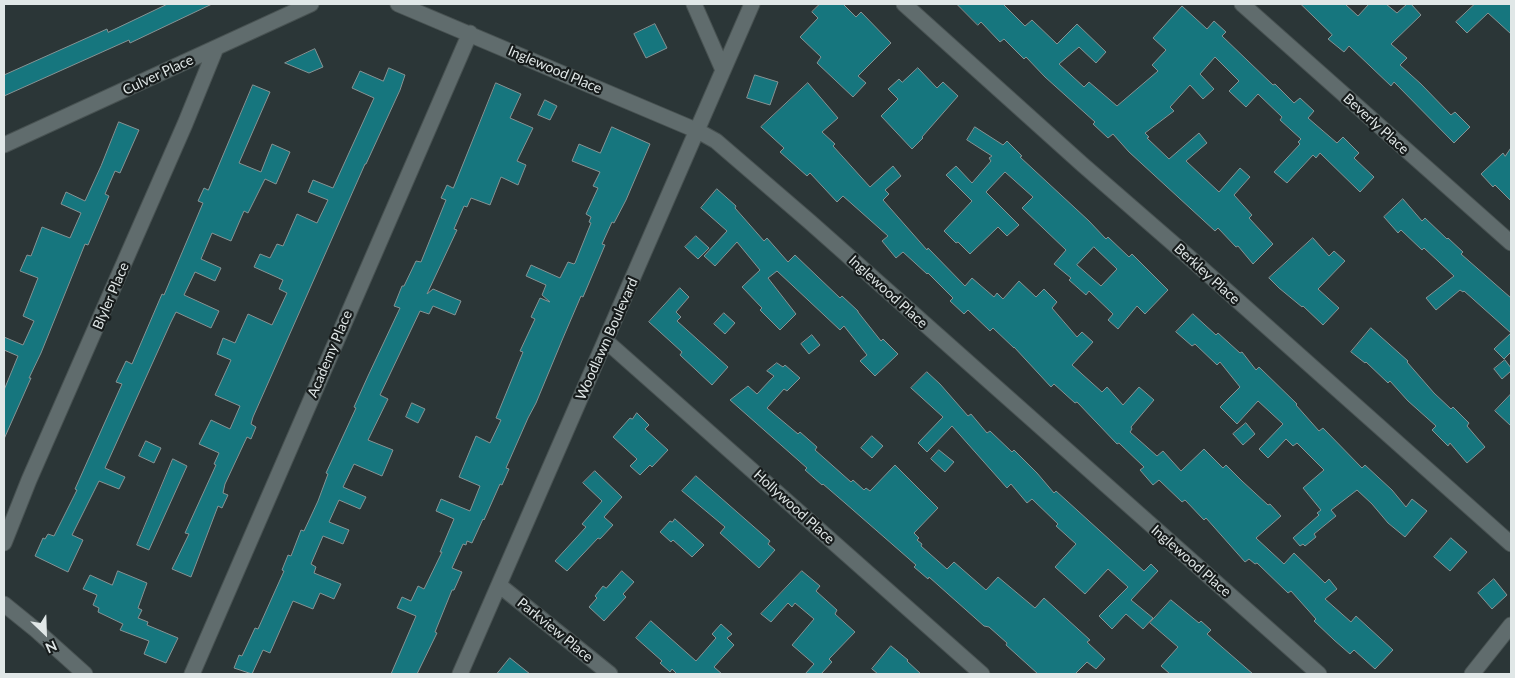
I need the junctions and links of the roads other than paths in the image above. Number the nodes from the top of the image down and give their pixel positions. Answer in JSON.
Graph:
{"nodes":[{"id":1,"x":311,"y":4,"type":"edge"},
{"id":2,"x":398,"y":4,"type":"edge"},
{"id":3,"x":694,"y":4,"type":"edge"},
{"id":4,"x":752,"y":4,"type":"edge"},
{"id":5,"x":904,"y":4,"type":"edge"},
{"id":6,"x":1242,"y":4,"type":"edge"},
{"id":7,"x":470,"y":33,"type":"junction"},
{"id":8,"x":216,"y":48,"type":"junction"},
{"id":9,"x":724,"y":70,"type":"junction"},
{"id":10,"x":698,"y":131,"type":"junction"},
{"id":11,"x":4,"y":145,"type":"edge"},
{"id":12,"x":1511,"y":243,"type":"edge"},
{"id":13,"x":606,"y":341,"type":"junction"},
{"id":14,"x":4,"y":543,"type":"edge"},
{"id":15,"x":1511,"y":544,"type":"edge"},
{"id":16,"x":499,"y":585,"type":"junction"},
{"id":17,"x":4,"y":604,"type":"edge"},
{"id":18,"x":1511,"y":625,"type":"edge"},
{"id":19,"x":85,"y":674,"type":"edge"},
{"id":20,"x":192,"y":674,"type":"edge"},
{"id":21,"x":460,"y":674,"type":"edge"},
{"id":22,"x":610,"y":674,"type":"edge"},
{"id":23,"x":982,"y":674,"type":"edge"},
{"id":24,"x":1319,"y":674,"type":"edge"},
{"id":25,"x":1472,"y":674,"type":"edge"}],
"edges":[{"from":1,"to":8,"type":"street","name":"Culver Place"},
{"from":2,"to":7,"type":"street","name":"Inglewood Place"},
{"from":3,"to":9,"type":"street"},
{"from":4,"to":9,"type":"street","name":"Woodlawn Boulevard"},
{"from":5,"to":15,"type":"street","name":"Berkley Place"},
{"from":6,"to":12,"type":"street","name":"Beverly Place"},
{"from":7,"to":10,"type":"street","name":"Inglewood Place"},
{"from":7,"to":20,"type":"street","name":"Academy Place"},
{"from":8,"to":11,"type":"street","name":"Culver Place"},
{"from":8,"to":14,"type":"street","name":"Blyler Place"},
{"from":9,"to":10,"type":"street","name":"Woodlawn Boulevard"},
{"from":10,"to":13,"type":"street","name":"Woodlawn Boulevard"},
{"from":10,"to":24,"type":"street","name":"Inglewood Place"},
{"from":13,"to":16,"type":"street","name":"Woodlawn Boulevard"},
{"from":13,"to":23,"type":"street","name":"Hollywood Place"},
{"from":16,"to":21,"type":"street","name":"Woodlawn Boulevard"},
{"from":16,"to":22,"type":"street","name":"Parkview Place"},
{"from":17,"to":19,"type":"street"},
{"from":18,"to":25,"type":"street"}]}
